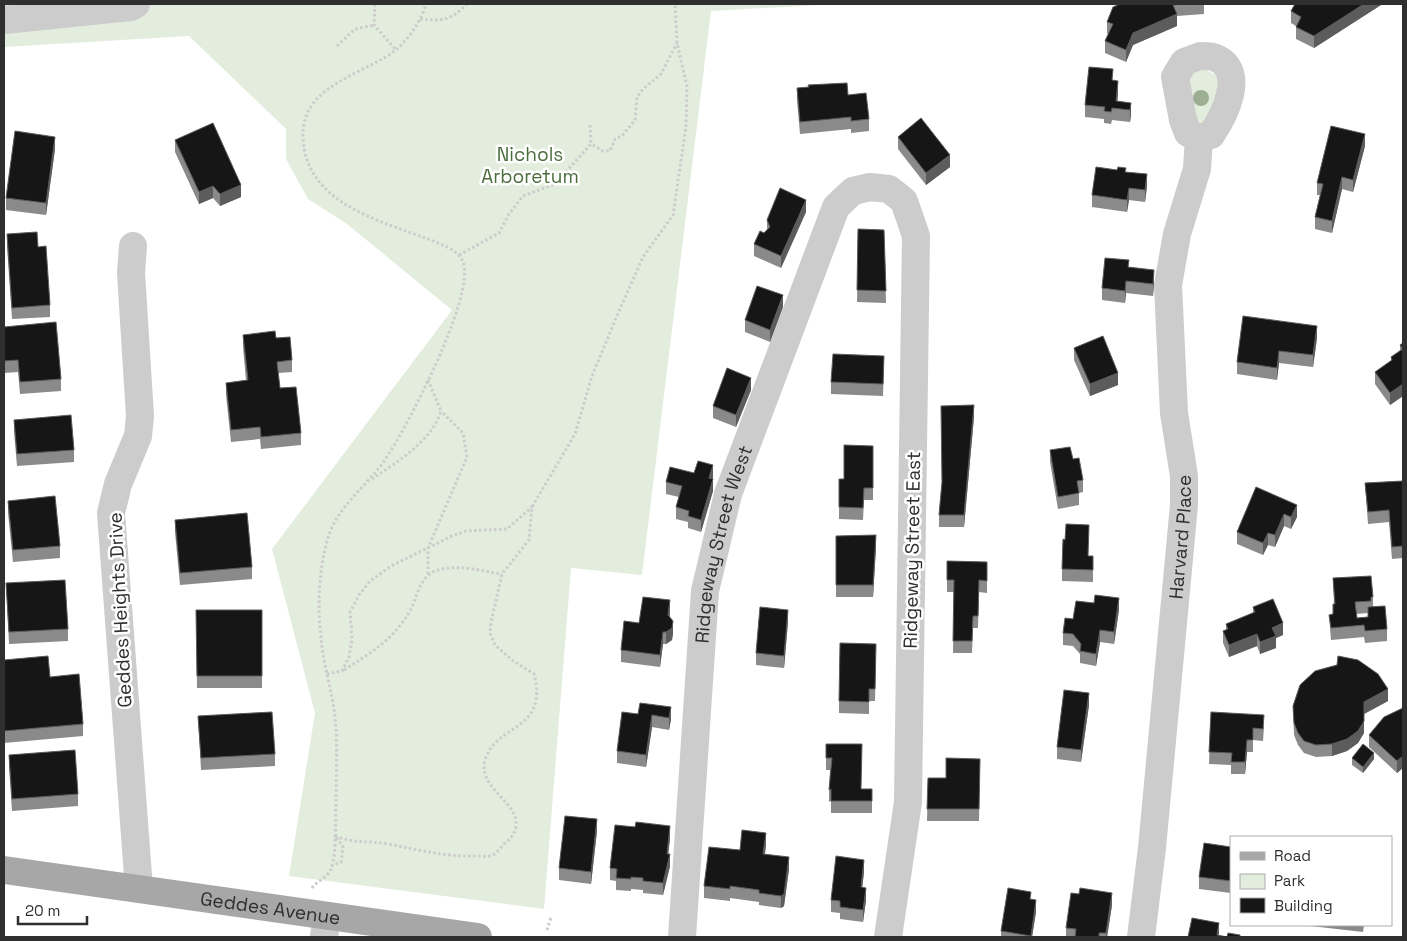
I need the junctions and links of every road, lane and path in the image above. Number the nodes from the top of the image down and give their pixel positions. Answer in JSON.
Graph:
{"nodes":[{"id":1,"x":136,"y":4,"type":"edge"},
{"id":2,"x":375,"y":4,"type":"edge"},
{"id":3,"x":426,"y":4,"type":"edge"},
{"id":4,"x":467,"y":4,"type":"edge"},
{"id":5,"x":675,"y":4,"type":"edge"},
{"id":6,"x":39,"y":10,"type":"edge"},
{"id":7,"x":420,"y":19,"type":"junction"},
{"id":8,"x":4,"y":20,"type":"edge"},
{"id":9,"x":374,"y":25,"type":"junction"},
{"id":10,"x":677,"y":43,"type":"junction"},
{"id":11,"x":338,"y":46,"type":"dead end"},
{"id":12,"x":396,"y":50,"type":"junction"},
{"id":13,"x":590,"y":125,"type":"dead end"},
{"id":14,"x":1199,"y":138,"type":"dead end"},
{"id":15,"x":591,"y":144,"type":"junction"},
{"id":16,"x":870,"y":186,"type":"joint"},
{"id":17,"x":132,"y":246,"type":"dead end"},
{"id":18,"x":459,"y":254,"type":"junction"},
{"id":19,"x":427,"y":379,"type":"junction"},
{"id":20,"x":441,"y":411,"type":"junction"},
{"id":21,"x":368,"y":481,"type":"junction"},
{"id":22,"x":532,"y":507,"type":"junction"},
{"id":23,"x":428,"y":548,"type":"junction"},
{"id":24,"x":428,"y":574,"type":"junction"},
{"id":25,"x":502,"y":574,"type":"junction"},
{"id":26,"x":342,"y":671,"type":"junction"},
{"id":27,"x":327,"y":674,"type":"junction"},
{"id":28,"x":335,"y":836,"type":"junction"},
{"id":29,"x":331,"y":866,"type":"junction"},
{"id":30,"x":4,"y":870,"type":"edge"},
{"id":31,"x":139,"y":889,"type":"junction"},
{"id":32,"x":551,"y":917,"type":"dead end"},
{"id":33,"x":318,"y":922,"type":"edge"},
{"id":34,"x":547,"y":930,"type":"dead end"},
{"id":35,"x":478,"y":937,"type":"edge"},
{"id":36,"x":682,"y":937,"type":"edge"},
{"id":37,"x":888,"y":937,"type":"edge"},
{"id":38,"x":1141,"y":937,"type":"edge"}],
"edges":[{"from":1,"to":6,"type":"street"},
{"from":2,"to":9,"type":"path"},
{"from":3,"to":7,"type":"path"},
{"from":4,"to":7,"type":"path"},
{"from":5,"to":10,"type":"path"},
{"from":6,"to":8,"type":"street"},
{"from":7,"to":12,"type":"path"},
{"from":9,"to":11,"type":"path"},
{"from":9,"to":12,"type":"path"},
{"from":10,"to":15,"type":"path"},
{"from":10,"to":22,"type":"path"},
{"from":12,"to":18,"type":"path"},
{"from":13,"to":15,"type":"path"},
{"from":14,"to":38,"type":"street","name":"Harvard Place"},
{"from":15,"to":18,"type":"path"},
{"from":16,"to":36,"type":"street","name":"Ridgeway Street West"},
{"from":16,"to":37,"type":"street","name":"Ridgeway Street East"},
{"from":17,"to":31,"type":"street","name":"Geddes Heights Drive"},
{"from":18,"to":19,"type":"path"},
{"from":19,"to":20,"type":"path"},
{"from":19,"to":21,"type":"path"},
{"from":20,"to":21,"type":"path"},
{"from":20,"to":23,"type":"path"},
{"from":21,"to":27,"type":"path"},
{"from":22,"to":23,"type":"path"},
{"from":22,"to":25,"type":"path"},
{"from":23,"to":24,"type":"path"},
{"from":23,"to":26,"type":"path"},
{"from":24,"to":25,"type":"path"},
{"from":24,"to":26,"type":"path"},
{"from":25,"to":28,"type":"path"},
{"from":26,"to":27,"type":"path"},
{"from":27,"to":28,"type":"path"},
{"from":28,"to":29,"type":"path"},
{"from":28,"to":29,"type":"path"},
{"from":29,"to":33,"type":"path"},
{"from":30,"to":31,"type":"main road","name":"Geddes Avenue"},
{"from":31,"to":33,"type":"main road","name":"Geddes Avenue"},
{"from":32,"to":34,"type":"path"},
{"from":33,"to":35,"type":"main road","name":"Geddes Avenue"}]}
